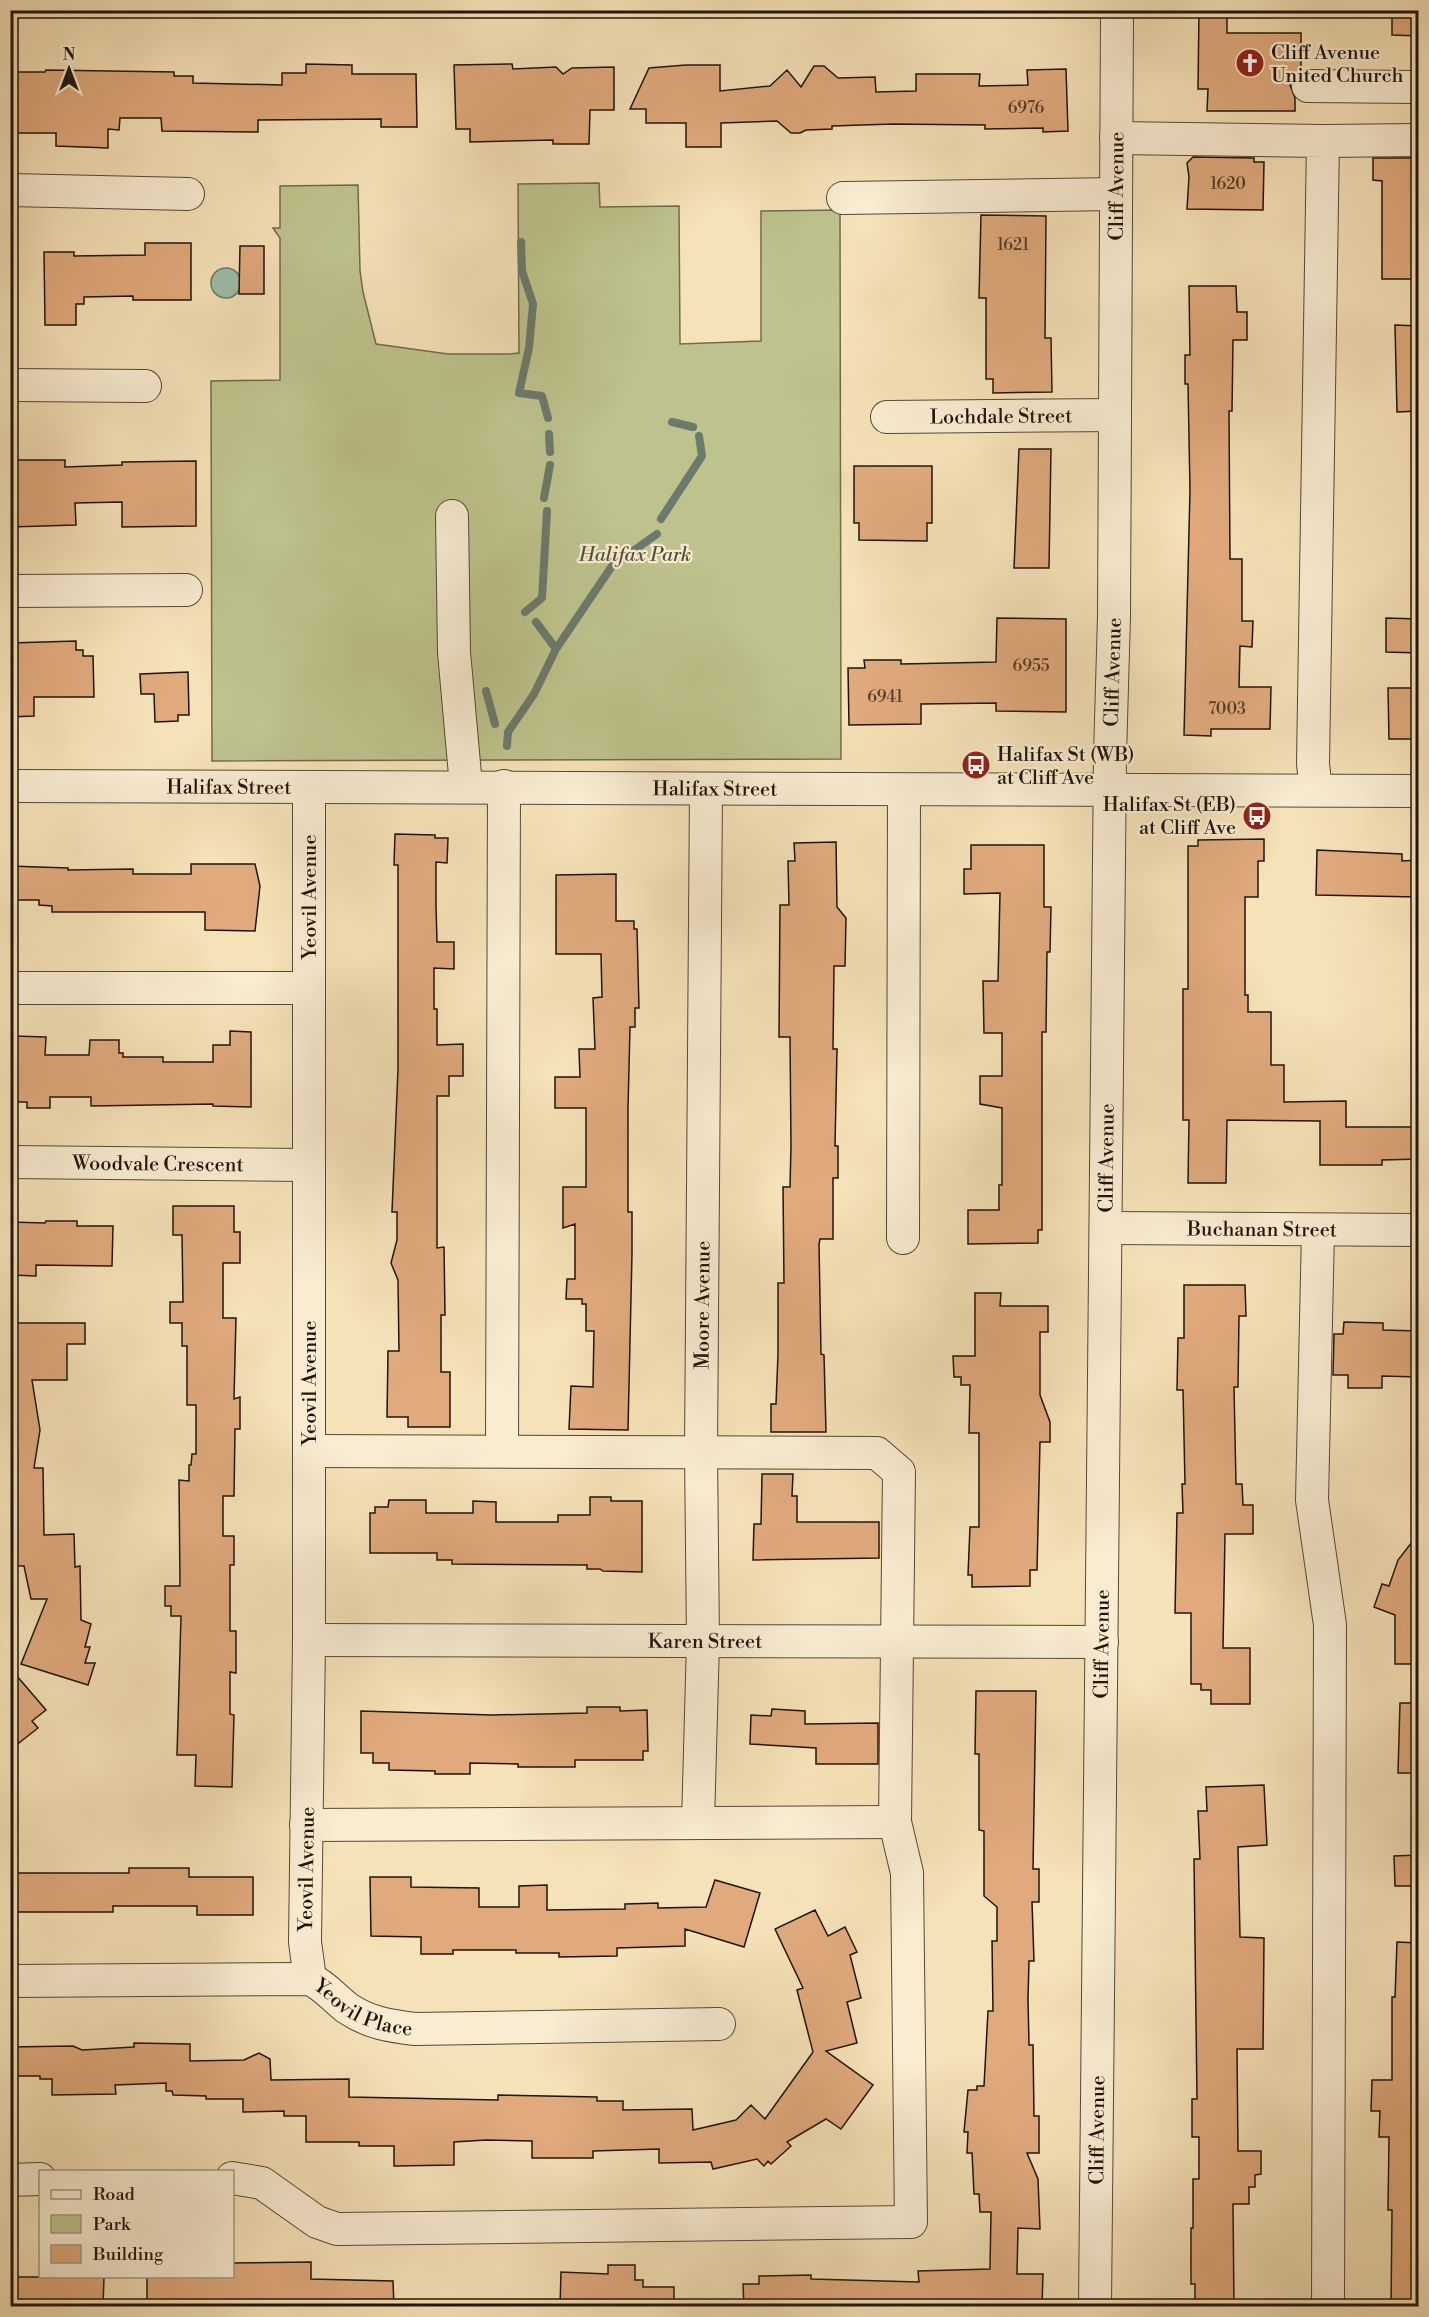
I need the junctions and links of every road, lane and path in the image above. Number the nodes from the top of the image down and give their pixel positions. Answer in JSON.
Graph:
{"nodes":[{"id":1,"x":1117,"y":10,"type":"edge"},
{"id":2,"x":1308,"y":86,"type":"dead end"},
{"id":3,"x":1419,"y":87,"type":"edge"},
{"id":4,"x":1116,"y":138,"type":"junction"},
{"id":5,"x":1419,"y":140,"type":"edge"},
{"id":6,"x":1323,"y":141,"type":"junction"},
{"id":7,"x":10,"y":190,"type":"edge"},
{"id":8,"x":188,"y":194,"type":"dead end"},
{"id":9,"x":1116,"y":194,"type":"junction"},
{"id":10,"x":843,"y":198,"type":"dead end"},
{"id":11,"x":10,"y":385,"type":"edge"},
{"id":12,"x":145,"y":386,"type":"dead end"},
{"id":13,"x":1115,"y":416,"type":"junction"},
{"id":14,"x":887,"y":417,"type":"dead end"},
{"id":15,"x":452,"y":516,"type":"dead end"},
{"id":16,"x":186,"y":590,"type":"dead end"},
{"id":17,"x":10,"y":591,"type":"edge"},
{"id":18,"x":10,"y":786,"type":"edge"},
{"id":19,"x":466,"y":786,"type":"junction"},
{"id":20,"x":504,"y":786,"type":"junction"},
{"id":21,"x":309,"y":787,"type":"junction"},
{"id":22,"x":706,"y":789,"type":"junction"},
{"id":23,"x":1110,"y":790,"type":"junction"},
{"id":24,"x":1316,"y":790,"type":"junction"},
{"id":25,"x":1419,"y":790,"type":"edge"},
{"id":26,"x":904,"y":791,"type":"junction"},
{"id":27,"x":10,"y":988,"type":"edge"},
{"id":28,"x":309,"y":988,"type":"junction"},
{"id":29,"x":10,"y":1162,"type":"edge"},
{"id":30,"x":308,"y":1166,"type":"junction"},
{"id":31,"x":1106,"y":1228,"type":"junction"},
{"id":32,"x":1419,"y":1230,"type":"edge"},
{"id":33,"x":1318,"y":1231,"type":"junction"},
{"id":34,"x":903,"y":1238,"type":"dead end"},
{"id":35,"x":502,"y":1450,"type":"junction"},
{"id":36,"x":309,"y":1451,"type":"junction"},
{"id":37,"x":701,"y":1452,"type":"junction"},
{"id":38,"x":309,"y":1640,"type":"junction"},
{"id":39,"x":703,"y":1642,"type":"junction"},
{"id":40,"x":897,"y":1642,"type":"junction"},
{"id":41,"x":1102,"y":1642,"type":"junction"},
{"id":42,"x":895,"y":1822,"type":"junction"},
{"id":43,"x":698,"y":1823,"type":"junction"},
{"id":44,"x":306,"y":1825,"type":"junction"},
{"id":45,"x":310,"y":1979,"type":"junction"},
{"id":46,"x":10,"y":1981,"type":"edge"},
{"id":47,"x":719,"y":2024,"type":"dead end"},
{"id":48,"x":234,"y":2178,"type":"edge"},
{"id":49,"x":39,"y":2179,"type":"edge"},
{"id":50,"x":10,"y":2180,"type":"edge"},
{"id":51,"x":1095,"y":2307,"type":"edge"},
{"id":52,"x":1328,"y":2307,"type":"edge"}],
"edges":[{"from":1,"to":4,"type":"street","name":"Cliff Avenue"},
{"from":2,"to":3,"type":"street"},
{"from":4,"to":6,"type":"street"},
{"from":4,"to":9,"type":"street","name":"Cliff Avenue"},
{"from":5,"to":6,"type":"street"},
{"from":6,"to":24,"type":"street"},
{"from":7,"to":8,"type":"street"},
{"from":9,"to":10,"type":"street"},
{"from":9,"to":13,"type":"street","name":"Cliff Avenue"},
{"from":11,"to":12,"type":"street"},
{"from":13,"to":14,"type":"street","name":"Lochdale Street"},
{"from":13,"to":23,"type":"street","name":"Cliff Avenue"},
{"from":15,"to":19,"type":"street"},
{"from":16,"to":17,"type":"street"},
{"from":18,"to":21,"type":"street","name":"Halifax Street"},
{"from":19,"to":20,"type":"street","name":"Halifax Street"},
{"from":19,"to":21,"type":"street","name":"Halifax Street"},
{"from":20,"to":22,"type":"street","name":"Halifax Street"},
{"from":20,"to":35,"type":"street"},
{"from":21,"to":28,"type":"street","name":"Yeovil Avenue"},
{"from":22,"to":26,"type":"street","name":"Halifax Street"},
{"from":22,"to":37,"type":"street","name":"Moore Avenue"},
{"from":23,"to":24,"type":"street","name":"Halifax Street"},
{"from":23,"to":26,"type":"street","name":"Halifax Street"},
{"from":23,"to":31,"type":"street","name":"Cliff Avenue"},
{"from":24,"to":25,"type":"street","name":"Halifax Street"},
{"from":26,"to":34,"type":"street"},
{"from":27,"to":28,"type":"street"},
{"from":28,"to":30,"type":"street","name":"Yeovil Avenue"},
{"from":29,"to":30,"type":"street","name":"Woodvale Crescent"},
{"from":30,"to":36,"type":"street","name":"Yeovil Avenue"},
{"from":31,"to":33,"type":"street","name":"Buchanan Street"},
{"from":31,"to":41,"type":"street","name":"Cliff Avenue"},
{"from":32,"to":33,"type":"street","name":"Buchanan Street"},
{"from":33,"to":52,"type":"street"},
{"from":35,"to":36,"type":"street"},
{"from":35,"to":37,"type":"street"},
{"from":36,"to":38,"type":"street","name":"Yeovil Avenue"},
{"from":37,"to":39,"type":"street","name":"Moore Avenue"},
{"from":37,"to":40,"type":"street"},
{"from":38,"to":39,"type":"street","name":"Karen Street"},
{"from":38,"to":44,"type":"street","name":"Yeovil Avenue"},
{"from":39,"to":40,"type":"street","name":"Karen Street"},
{"from":39,"to":43,"type":"street","name":"Moore Avenue"},
{"from":40,"to":41,"type":"street","name":"Karen Street"},
{"from":40,"to":42,"type":"street"},
{"from":41,"to":51,"type":"street","name":"Cliff Avenue"},
{"from":42,"to":43,"type":"street"},
{"from":42,"to":48,"type":"street"},
{"from":43,"to":44,"type":"street"},
{"from":44,"to":45,"type":"street","name":"Yeovil Avenue"},
{"from":45,"to":46,"type":"street","name":"Yeovil Place"},
{"from":45,"to":47,"type":"street","name":"Yeovil Place"},
{"from":49,"to":50,"type":"street"}]}
